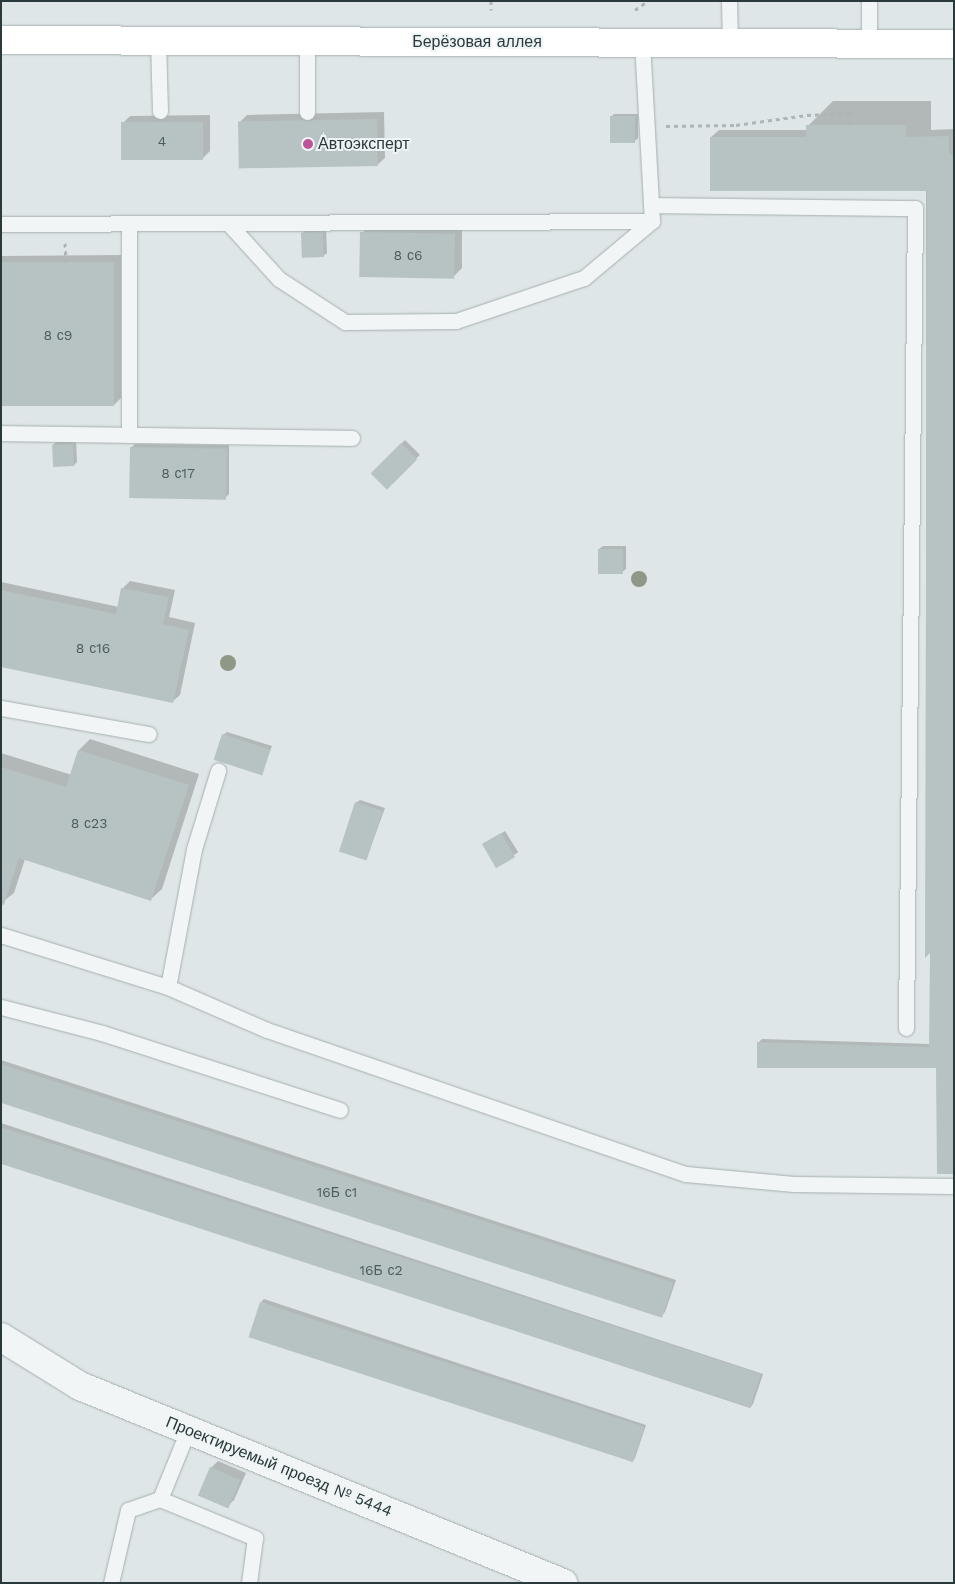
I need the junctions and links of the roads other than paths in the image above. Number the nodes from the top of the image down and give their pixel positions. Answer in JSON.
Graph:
{"nodes":[{"id":1,"x":729,"y":1,"type":"edge"},
{"id":2,"x":869,"y":1,"type":"edge"},
{"id":3,"x":1,"y":40,"type":"edge"},
{"id":4,"x":158,"y":40,"type":"junction"},
{"id":5,"x":307,"y":41,"type":"junction"},
{"id":6,"x":642,"y":43,"type":"junction"},
{"id":7,"x":730,"y":43,"type":"junction"},
{"id":8,"x":869,"y":44,"type":"junction"},
{"id":9,"x":954,"y":44,"type":"edge"},
{"id":10,"x":160,"y":111,"type":"dead end"},
{"id":11,"x":308,"y":112,"type":"dead end"},
{"id":12,"x":651,"y":206,"type":"junction"},
{"id":13,"x":652,"y":222,"type":"junction"},
{"id":14,"x":128,"y":223,"type":"junction"},
{"id":15,"x":228,"y":223,"type":"junction"},
{"id":16,"x":1,"y":224,"type":"edge"},
{"id":17,"x":1,"y":433,"type":"edge"},
{"id":18,"x":129,"y":435,"type":"junction"},
{"id":19,"x":352,"y":438,"type":"dead end"},
{"id":20,"x":1,"y":708,"type":"edge"},
{"id":21,"x":149,"y":734,"type":"dead end"},
{"id":22,"x":218,"y":771,"type":"dead end"},
{"id":23,"x":1,"y":935,"type":"edge"},
{"id":24,"x":168,"y":987,"type":"junction"},
{"id":25,"x":1,"y":1007,"type":"edge"},
{"id":26,"x":906,"y":1028,"type":"dead end"},
{"id":27,"x":340,"y":1110,"type":"dead end"},
{"id":28,"x":954,"y":1186,"type":"edge"},
{"id":29,"x":1,"y":1337,"type":"edge"},
{"id":30,"x":188,"y":1430,"type":"junction"},
{"id":31,"x":160,"y":1499,"type":"junction"},
{"id":32,"x":111,"y":1583,"type":"edge"},
{"id":33,"x":249,"y":1583,"type":"edge"},
{"id":34,"x":564,"y":1583,"type":"edge"}],
"edges":[{"from":1,"to":7,"type":"lane"},
{"from":2,"to":8,"type":"lane"},
{"from":3,"to":4,"type":"main road","name":"Берёзовая аллея"},
{"from":4,"to":5,"type":"main road","name":"Берёзовая аллея"},
{"from":4,"to":10,"type":"lane"},
{"from":5,"to":6,"type":"main road","name":"Берёзовая аллея"},
{"from":5,"to":11,"type":"lane"},
{"from":6,"to":7,"type":"main road","name":"Берёзовая аллея"},
{"from":6,"to":12,"type":"lane"},
{"from":7,"to":8,"type":"main road","name":"Берёзовая аллея"},
{"from":8,"to":9,"type":"main road","name":"Берёзовая аллея"},
{"from":12,"to":13,"type":"lane"},
{"from":12,"to":26,"type":"lane"},
{"from":13,"to":15,"type":"lane"},
{"from":13,"to":15,"type":"lane"},
{"from":14,"to":15,"type":"lane"},
{"from":14,"to":16,"type":"lane"},
{"from":14,"to":18,"type":"lane"},
{"from":17,"to":18,"type":"lane"},
{"from":18,"to":19,"type":"lane"},
{"from":20,"to":21,"type":"lane"},
{"from":22,"to":24,"type":"lane"},
{"from":23,"to":24,"type":"lane"},
{"from":24,"to":28,"type":"lane"},
{"from":25,"to":27,"type":"lane"},
{"from":29,"to":30,"type":"street","name":"Проектируемый проезд № 5444"},
{"from":30,"to":31,"type":"lane"},
{"from":30,"to":34,"type":"street","name":"Проектируемый проезд № 5444"},
{"from":31,"to":32,"type":"lane"},
{"from":31,"to":33,"type":"lane"}]}
